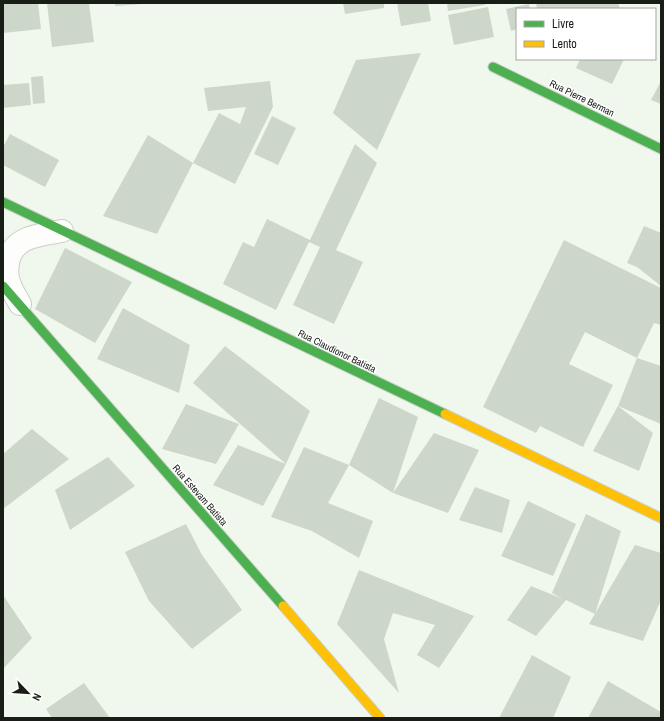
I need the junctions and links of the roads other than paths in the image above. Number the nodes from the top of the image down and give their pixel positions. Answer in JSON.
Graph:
{"nodes":[{"id":1,"x":493,"y":67,"type":"dead end"},
{"id":2,"x":661,"y":149,"type":"edge"},
{"id":3,"x":3,"y":202,"type":"edge"},
{"id":4,"x":62,"y":230,"type":"junction"},
{"id":5,"x":3,"y":286,"type":"edge"},
{"id":6,"x":21,"y":307,"type":"junction"},
{"id":7,"x":661,"y":518,"type":"edge"},
{"id":8,"x":380,"y":718,"type":"edge"}],
"edges":[{"from":1,"to":2,"type":"street","name":"Rua Pierre Berman"},
{"from":3,"to":4,"type":"street","name":"Rua Claudionor Batista"},
{"from":4,"to":6,"type":"street"},
{"from":4,"to":7,"type":"street","name":"Rua Claudionor Batista"},
{"from":5,"to":6,"type":"street","name":"Rua Estevam Batista"},
{"from":6,"to":8,"type":"street","name":"Rua Estevam Batista"}]}
